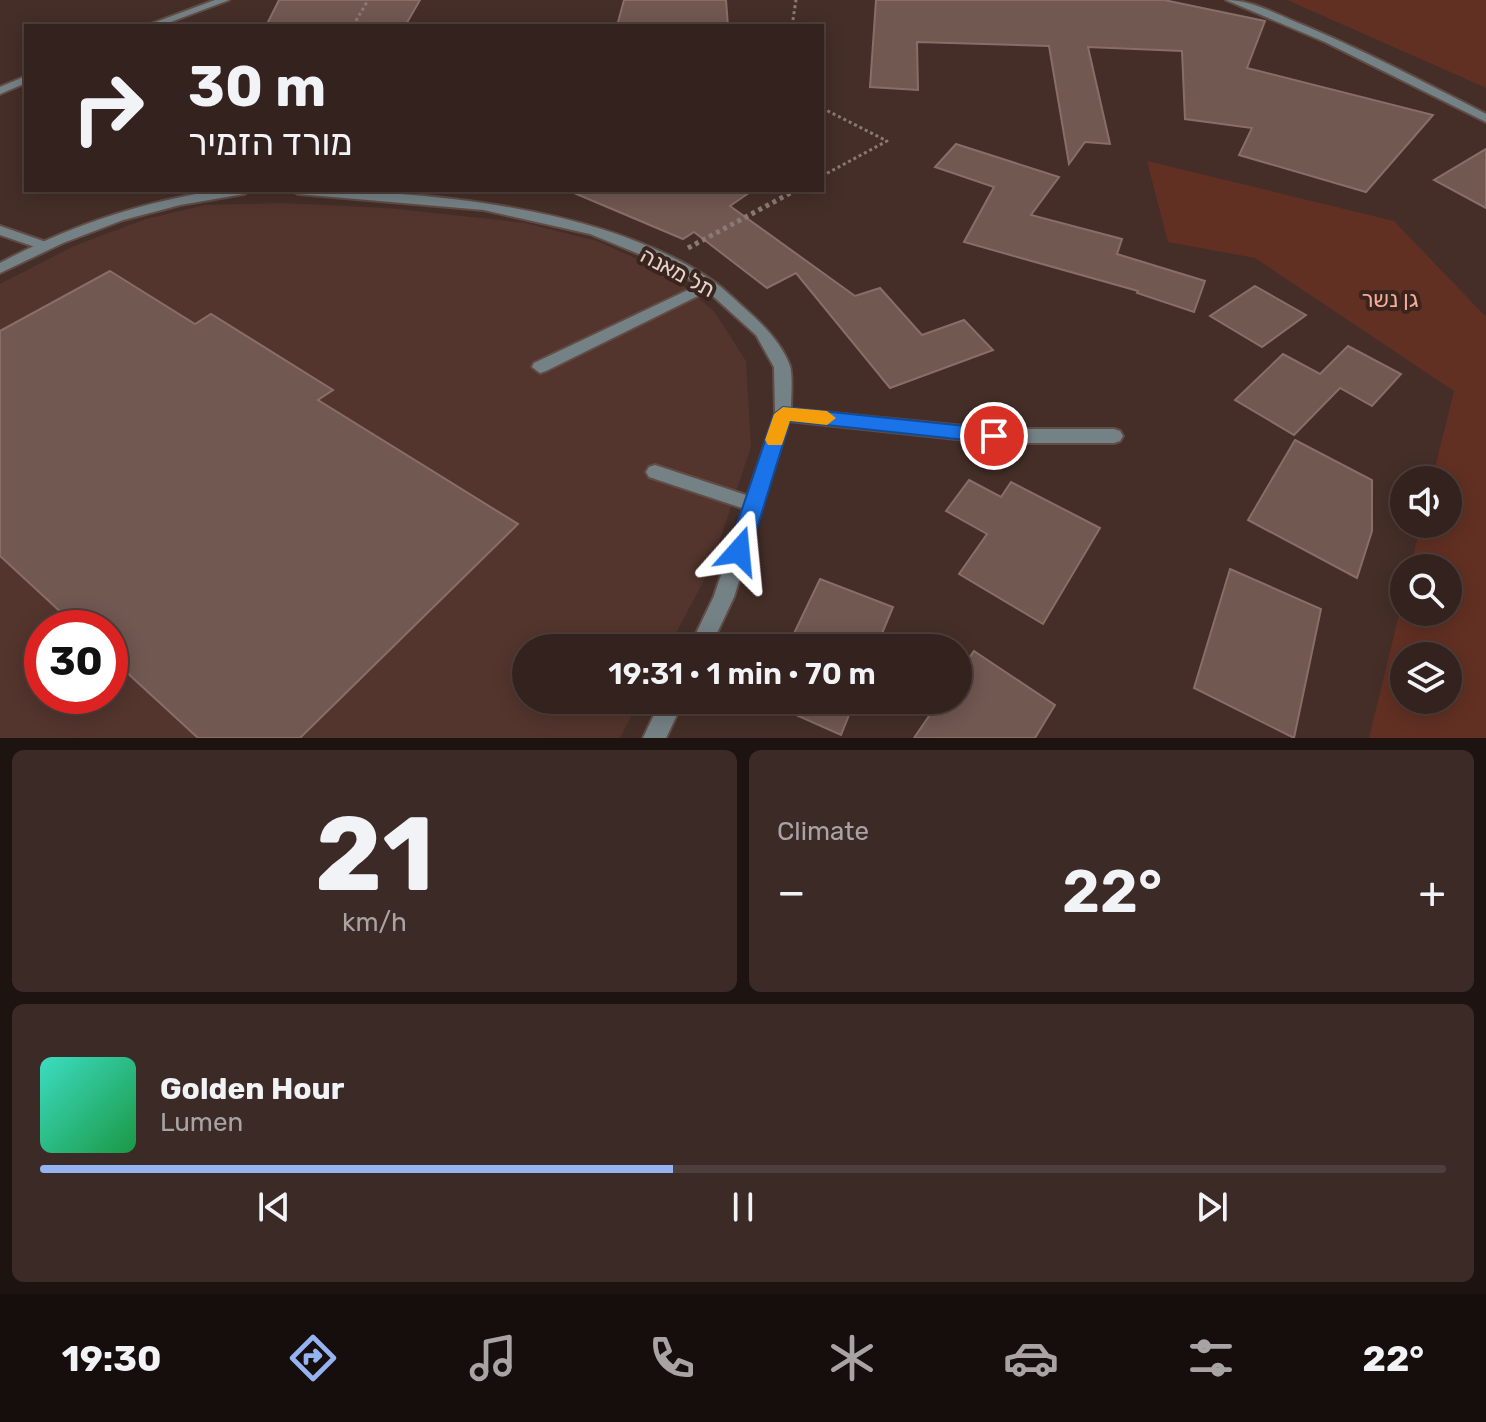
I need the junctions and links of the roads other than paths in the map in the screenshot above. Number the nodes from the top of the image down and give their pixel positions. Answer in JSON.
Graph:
{"nodes":[{"id":1,"x":224,"y":0,"type":"edge"},
{"id":2,"x":1231,"y":0,"type":"edge"},
{"id":3,"x":156,"y":24,"type":"edge"},
{"id":4,"x":24,"y":80,"type":"edge"},
{"id":5,"x":0,"y":91,"type":"edge"},
{"id":6,"x":1486,"y":119,"type":"edge"},
{"id":7,"x":234,"y":192,"type":"edge"},
{"id":8,"x":321,"y":192,"type":"edge"},
{"id":9,"x":0,"y":230,"type":"edge"},
{"id":10,"x":41,"y":245,"type":"junction"},
{"id":11,"x":0,"y":269,"type":"edge"},
{"id":12,"x":709,"y":285,"type":"junction"},
{"id":13,"x":540,"y":367,"type":"dead end"},
{"id":14,"x":783,"y":414,"type":"junction"},
{"id":15,"x":1114,"y":436,"type":"dead end"},
{"id":16,"x":655,"y":472,"type":"dead end"},
{"id":17,"x":754,"y":505,"type":"junction"},
{"id":18,"x":706,"y":634,"type":"edge"},
{"id":19,"x":666,"y":714,"type":"edge"},
{"id":20,"x":654,"y":738,"type":"edge"}],
"edges":[{"from":1,"to":3,"type":"street"},
{"from":2,"to":6,"type":"street"},
{"from":4,"to":5,"type":"street"},
{"from":7,"to":10,"type":"street"},
{"from":8,"to":12,"type":"street","name":"תל מאנה"},
{"from":9,"to":10,"type":"street"},
{"from":10,"to":11,"type":"street"},
{"from":12,"to":13,"type":"street"},
{"from":12,"to":14,"type":"street","name":"תל מאנה"},
{"from":14,"to":15,"type":"street"},
{"from":14,"to":17,"type":"street","name":"תל מאנה"},
{"from":16,"to":17,"type":"street"},
{"from":17,"to":18,"type":"street","name":"תל מאנה"},
{"from":19,"to":20,"type":"street"}]}
